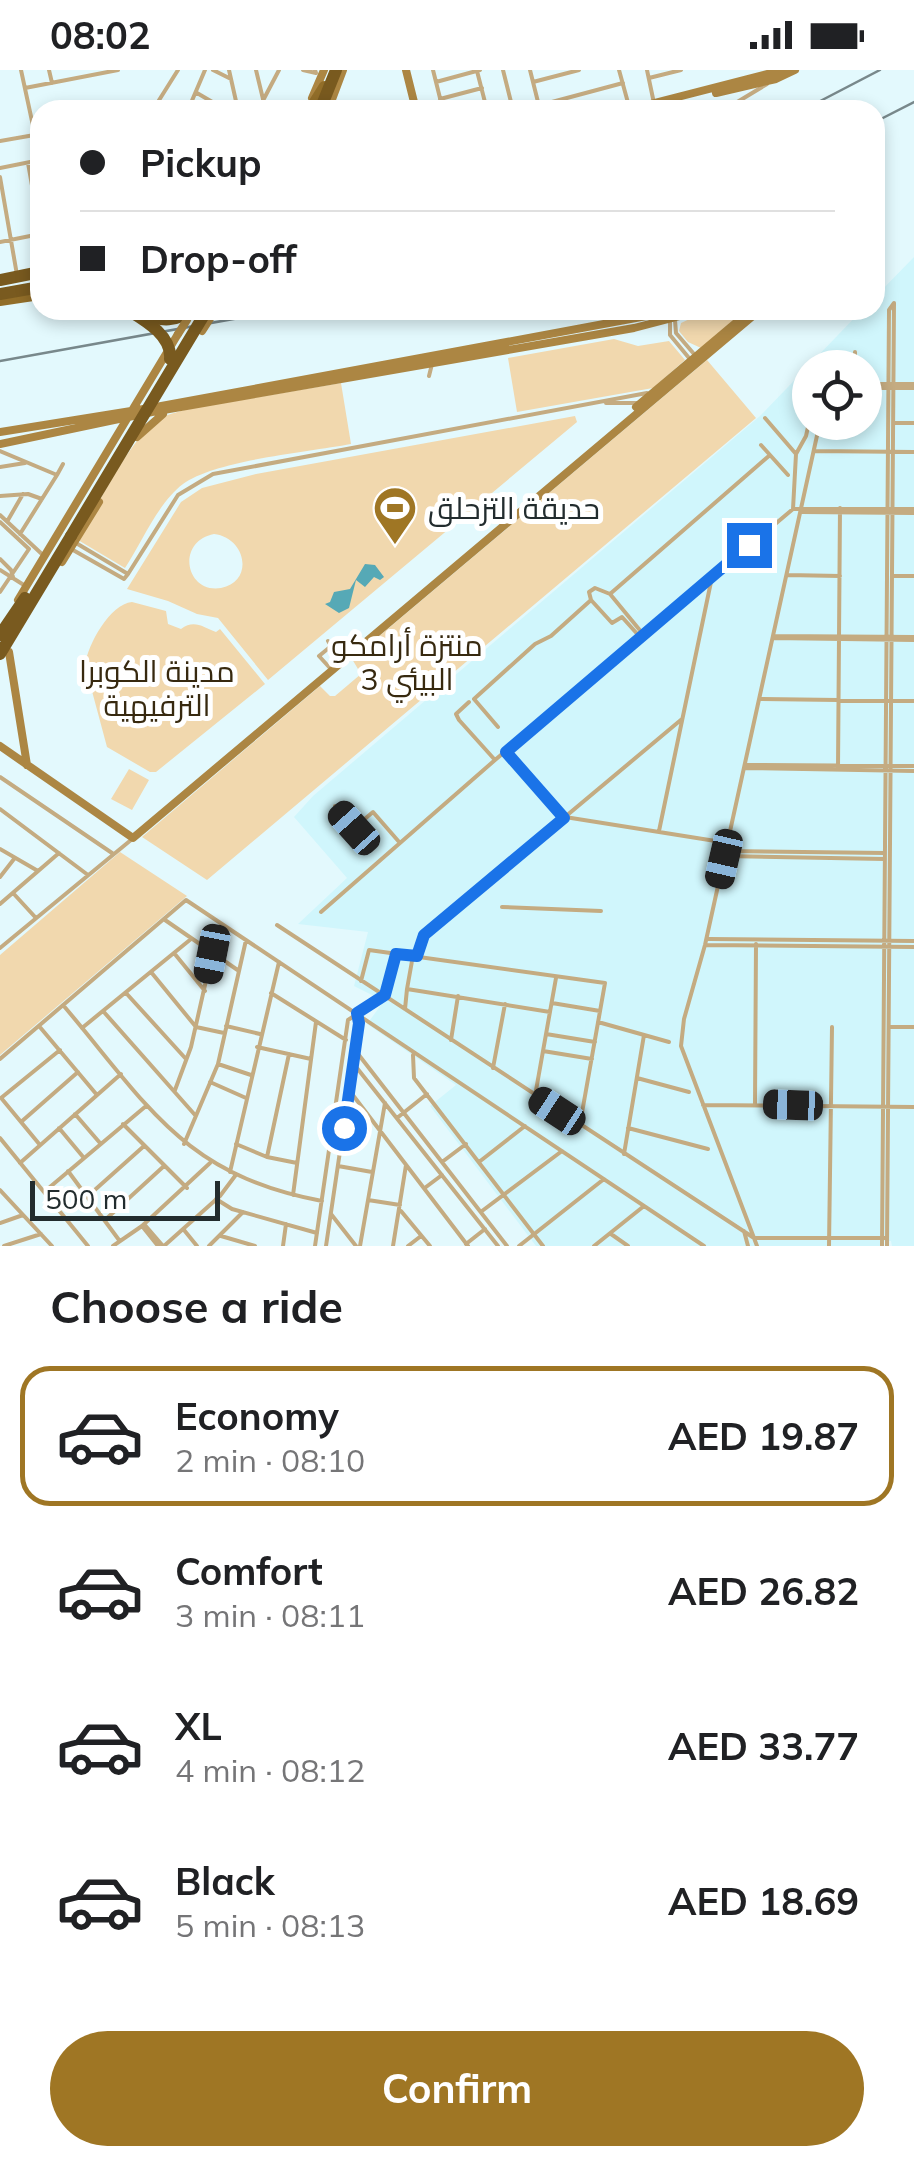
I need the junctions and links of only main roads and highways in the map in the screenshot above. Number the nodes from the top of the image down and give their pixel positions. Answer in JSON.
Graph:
{"nodes":[{"id":1,"x":328,"y":76,"type":"edge"},
{"id":2,"x":320,"y":100,"type":"edge"},
{"id":3,"x":30,"y":274,"type":"edge"},
{"id":4,"x":30,"y":276,"type":"edge"},
{"id":5,"x":0,"y":282,"type":"edge"},
{"id":6,"x":30,"y":290,"type":"edge"},
{"id":7,"x":30,"y":297,"type":"edge"},
{"id":8,"x":0,"y":298,"type":"edge"},
{"id":9,"x":141,"y":320,"type":"edge"},
{"id":10,"x":196,"y":320,"type":"edge"},
{"id":11,"x":196,"y":320,"type":"edge"},
{"id":12,"x":170,"y":360,"type":"junction"},
{"id":13,"x":71,"y":539,"type":"junction"},
{"id":14,"x":1,"y":648,"type":"edge"}],
"edges":[{"from":1,"to":2,"type":"highway"},
{"from":3,"to":5,"type":"highway"},
{"from":4,"to":5,"type":"highway"},
{"from":6,"to":8,"type":"highway"},
{"from":7,"to":8,"type":"main road"},
{"from":9,"to":12,"type":"highway","bridge":true},
{"from":10,"to":12,"type":"highway","bridge":true},
{"from":11,"to":13,"type":"highway","bridge":true},
{"from":12,"to":13,"type":"highway","bridge":true},
{"from":13,"to":14,"type":"highway"},
{"from":13,"to":14,"type":"highway"}]}
